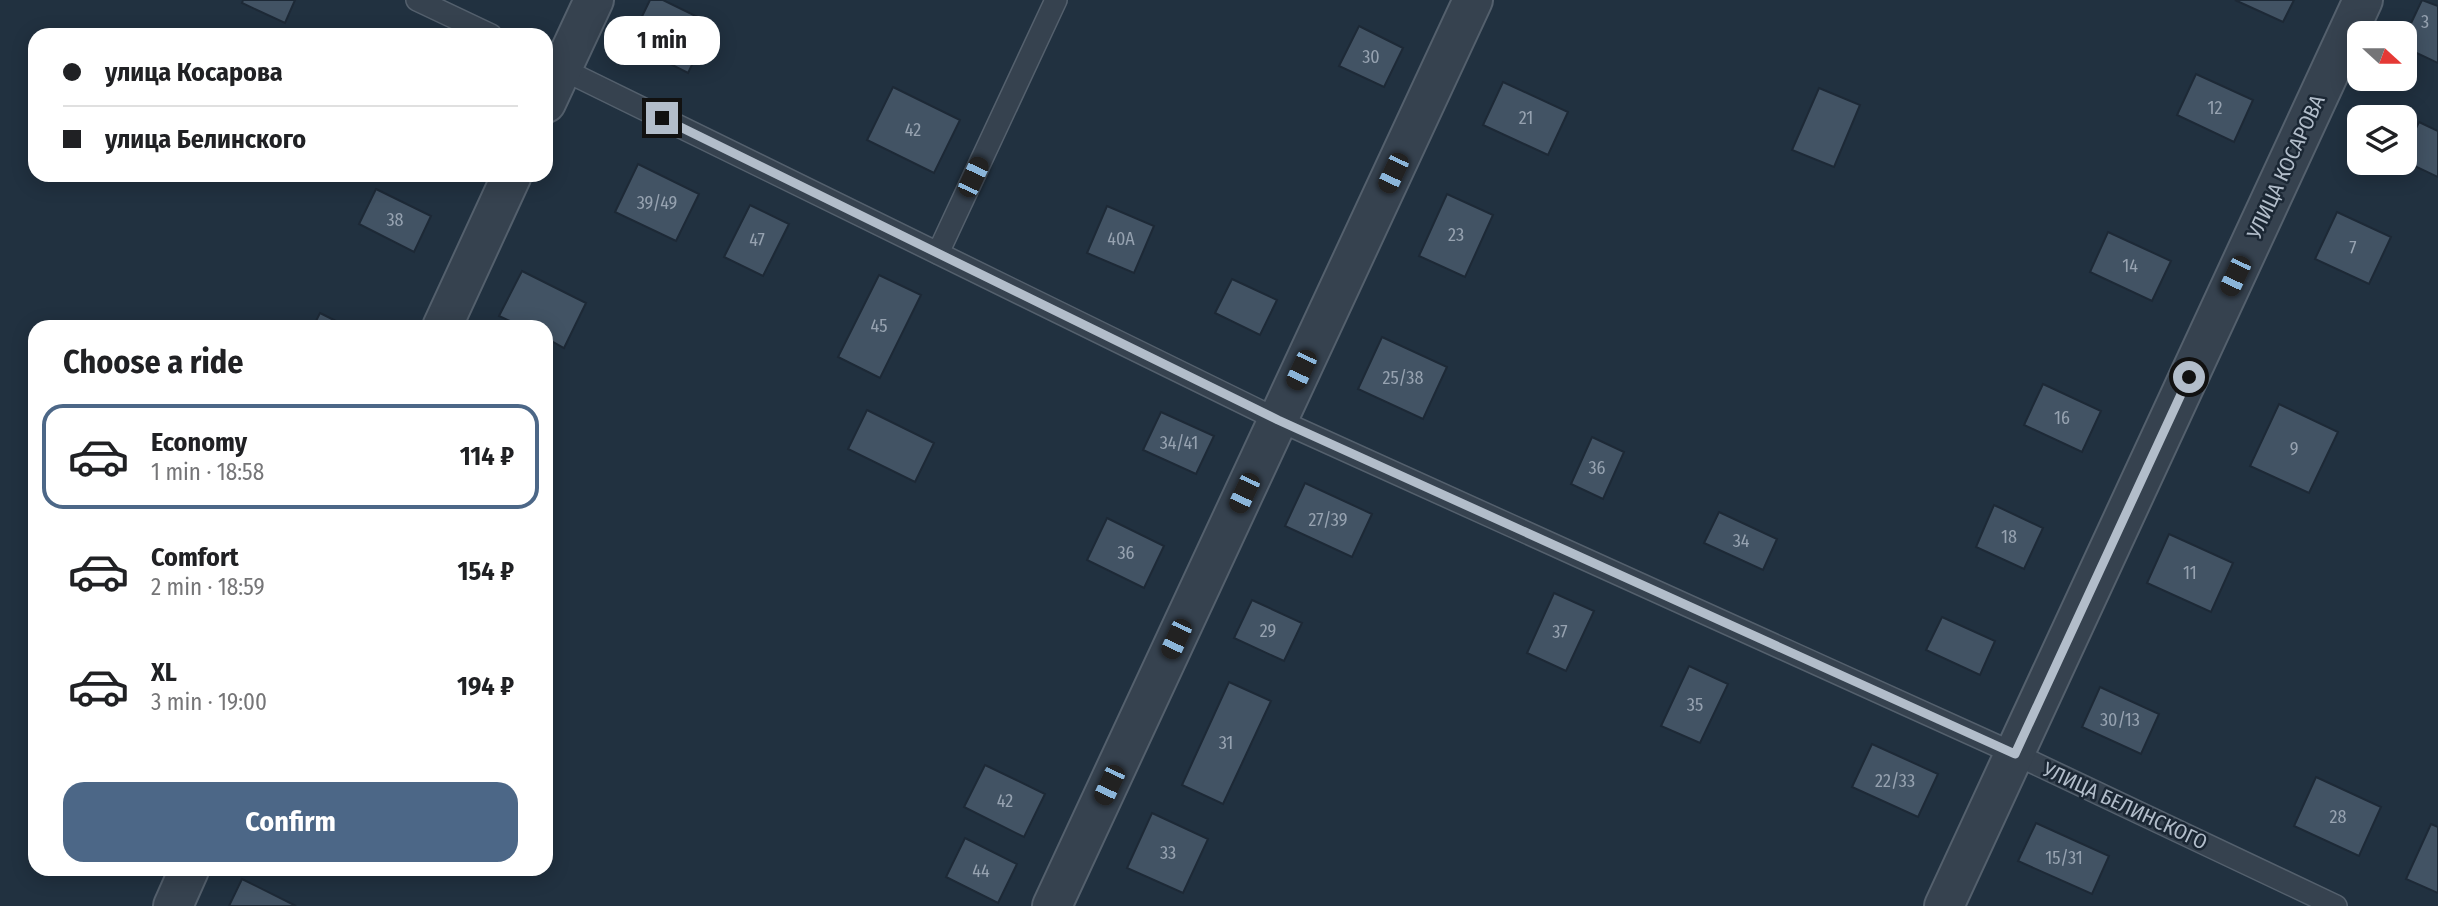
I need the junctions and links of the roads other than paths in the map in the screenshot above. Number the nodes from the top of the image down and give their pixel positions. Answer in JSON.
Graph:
{"nodes":[{"id":1,"x":417,"y":0,"type":"edge"},
{"id":2,"x":594,"y":0,"type":"edge"},
{"id":3,"x":1056,"y":0,"type":"edge"},
{"id":4,"x":1473,"y":0,"type":"edge"},
{"id":5,"x":2363,"y":0,"type":"edge"},
{"id":6,"x":476,"y":28,"type":"edge"},
{"id":7,"x":554,"y":65,"type":"edge"},
{"id":8,"x":509,"y":182,"type":"edge"},
{"id":9,"x":937,"y":253,"type":"junction"},
{"id":10,"x":445,"y":320,"type":"edge"},
{"id":11,"x":1278,"y":420,"type":"junction"},
{"id":12,"x":2015,"y":754,"type":"junction"},
{"id":13,"x":187,"y":876,"type":"edge"},
{"id":14,"x":173,"y":906,"type":"edge"},
{"id":15,"x":1052,"y":906,"type":"edge"},
{"id":16,"x":1944,"y":906,"type":"edge"},
{"id":17,"x":2336,"y":906,"type":"edge"}],
"edges":[{"from":1,"to":6,"type":"lane"},
{"from":2,"to":7,"type":"street"},
{"from":3,"to":9,"type":"lane"},
{"from":4,"to":11,"type":"street"},
{"from":5,"to":12,"type":"street","name":"УЛИЦА КОСАРОВА"},
{"from":7,"to":9,"type":"lane","name":"УЛИЦА БЕЛИНСКОГО"},
{"from":8,"to":10,"type":"street"},
{"from":9,"to":11,"type":"lane","name":"УЛИЦА БЕЛИНСКОГО"},
{"from":11,"to":12,"type":"lane","name":"УЛИЦА БЕЛИНСКОГО"},
{"from":11,"to":15,"type":"street"},
{"from":12,"to":16,"type":"street","name":"УЛИЦА КОСАРОВА"},
{"from":12,"to":17,"type":"lane","name":"УЛИЦА БЕЛИНСКОГО"},
{"from":13,"to":14,"type":"street"}]}
